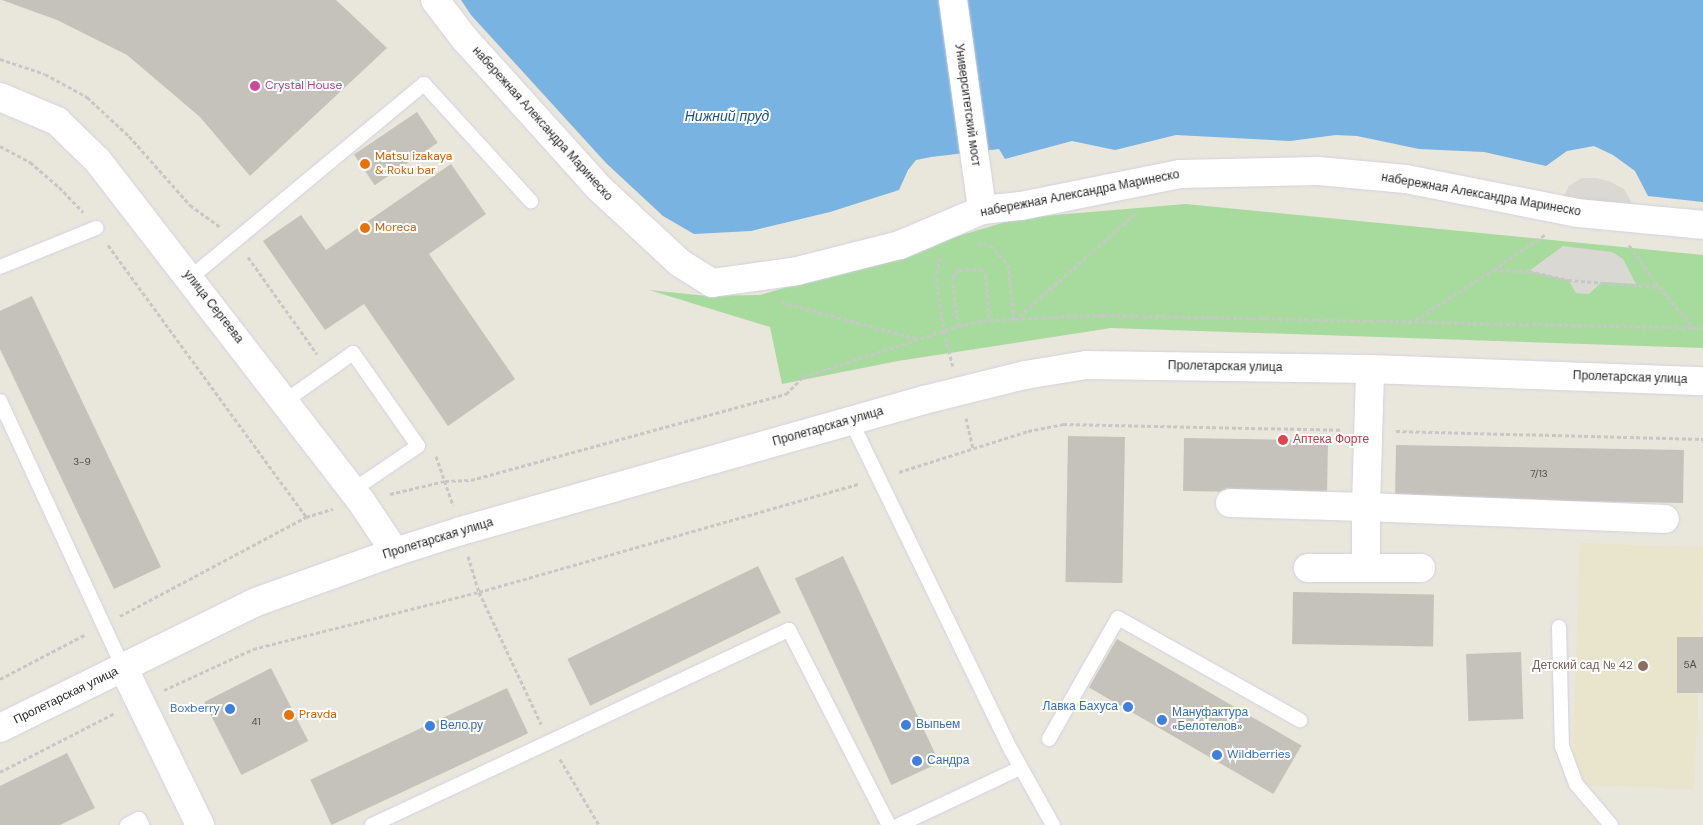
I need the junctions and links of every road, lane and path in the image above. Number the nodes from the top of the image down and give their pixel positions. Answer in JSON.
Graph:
{"nodes":[{"id":1,"x":435,"y":0,"type":"edge"},
{"id":2,"x":953,"y":0,"type":"edge"},
{"id":3,"x":0,"y":97,"type":"edge"},
{"id":4,"x":0,"y":146,"type":"edge"},
{"id":5,"x":530,"y":201,"type":"dead end"},
{"id":6,"x":1144,"y":206,"type":"dead end"},
{"id":7,"x":982,"y":210,"type":"junction"},
{"id":8,"x":1577,"y":213,"type":"junction"},
{"id":9,"x":1608,"y":216,"type":"junction"},
{"id":10,"x":1703,"y":225,"type":"edge"},
{"id":11,"x":96,"y":228,"type":"junction"},
{"id":12,"x":968,"y":241,"type":"dead end"},
{"id":13,"x":947,"y":252,"type":"dead end"},
{"id":14,"x":0,"y":267,"type":"edge"},
{"id":15,"x":1493,"y":270,"type":"junction"},
{"id":16,"x":190,"y":278,"type":"junction"},
{"id":17,"x":1659,"y":287,"type":"junction"},
{"id":18,"x":777,"y":301,"type":"dead end"},
{"id":19,"x":989,"y":320,"type":"junction"},
{"id":20,"x":1415,"y":320,"type":"junction"},
{"id":21,"x":1014,"y":321,"type":"junction"},
{"id":22,"x":958,"y":326,"type":"junction"},
{"id":23,"x":1694,"y":328,"type":"junction"},
{"id":24,"x":1703,"y":328,"type":"edge"},
{"id":25,"x":944,"y":331,"type":"junction"},
{"id":26,"x":918,"y":339,"type":"junction"},
{"id":27,"x":1370,"y":370,"type":"junction"},
{"id":28,"x":1703,"y":382,"type":"edge"},
{"id":29,"x":0,"y":401,"type":"edge"},
{"id":30,"x":285,"y":401,"type":"junction"},
{"id":31,"x":851,"y":421,"type":"junction"},
{"id":32,"x":1367,"y":430,"type":"junction"},
{"id":33,"x":1703,"y":439,"type":"edge"},
{"id":34,"x":879,"y":479,"type":"junction"},
{"id":35,"x":357,"y":496,"type":"junction"},
{"id":36,"x":1230,"y":503,"type":"dead end"},
{"id":37,"x":1366,"y":507,"type":"junction"},
{"id":38,"x":306,"y":518,"type":"junction"},
{"id":39,"x":1665,"y":520,"type":"dead end"},
{"id":40,"x":394,"y":552,"type":"junction"},
{"id":41,"x":1308,"y":568,"type":"dead end"},
{"id":42,"x":1366,"y":568,"type":"junction"},
{"id":43,"x":1421,"y":568,"type":"dead end"},
{"id":44,"x":479,"y":592,"type":"junction"},
{"id":45,"x":105,"y":624,"type":"junction"},
{"id":46,"x":1559,"y":627,"type":"dead end"},
{"id":47,"x":124,"y":667,"type":"junction"},
{"id":48,"x":0,"y":679,"type":"edge"},
{"id":49,"x":141,"y":700,"type":"junction"},
{"id":50,"x":1300,"y":720,"type":"dead end"},
{"id":51,"x":0,"y":728,"type":"edge"},
{"id":52,"x":1050,"y":739,"type":"dead end"},
{"id":53,"x":550,"y":742,"type":"junction"},
{"id":54,"x":1020,"y":768,"type":"junction"},
{"id":55,"x":0,"y":772,"type":"edge"},
{"id":56,"x":127,"y":825,"type":"edge"},
{"id":57,"x":142,"y":825,"type":"edge"},
{"id":58,"x":200,"y":825,"type":"edge"},
{"id":59,"x":372,"y":825,"type":"edge"},
{"id":60,"x":599,"y":825,"type":"edge"},
{"id":61,"x":889,"y":825,"type":"edge"},
{"id":62,"x":900,"y":825,"type":"edge"},
{"id":63,"x":1053,"y":825,"type":"edge"},
{"id":64,"x":1611,"y":825,"type":"edge"}],
"edges":[{"from":1,"to":7,"type":"street","name":"набережная Александра Маринеско"},
{"from":2,"to":7,"type":"street","name":"Университетский мост"},
{"from":3,"to":16,"type":"street","name":"улица Сергеева"},
{"from":4,"to":11,"type":"path"},
{"from":5,"to":16,"type":"lane"},
{"from":6,"to":21,"type":"path"},
{"from":7,"to":8,"type":"street","name":"набережная Александра Маринеско"},
{"from":8,"to":9,"type":"street","name":"набережная Александра Маринеско"},
{"from":8,"to":15,"type":"path"},
{"from":9,"to":10,"type":"street","name":"набережная Александра Маринеско"},
{"from":9,"to":17,"type":"path"},
{"from":11,"to":14,"type":"lane"},
{"from":11,"to":38,"type":"path"},
{"from":12,"to":21,"type":"path"},
{"from":13,"to":25,"type":"path"},
{"from":15,"to":17,"type":"path"},
{"from":15,"to":20,"type":"path"},
{"from":16,"to":30,"type":"street","name":"улица Сергеева"},
{"from":17,"to":23,"type":"path"},
{"from":18,"to":26,"type":"path"},
{"from":19,"to":21,"type":"path"},
{"from":19,"to":22,"type":"path"},
{"from":19,"to":22,"type":"path"},
{"from":20,"to":21,"type":"path"},
{"from":20,"to":23,"type":"path"},
{"from":22,"to":25,"type":"path"},
{"from":23,"to":24,"type":"path"},
{"from":25,"to":26,"type":"path"},
{"from":26,"to":35,"type":"path"},
{"from":27,"to":28,"type":"street","name":"Пролетарская улица"},
{"from":27,"to":31,"type":"street","name":"Пролетарская улица"},
{"from":27,"to":32,"type":"street"},
{"from":29,"to":45,"type":"lane"},
{"from":30,"to":35,"type":"street","name":"улица Сергеева"},
{"from":30,"to":35,"type":"lane"},
{"from":31,"to":34,"type":"lane"},
{"from":31,"to":40,"type":"street","name":"Пролетарская улица"},
{"from":32,"to":33,"type":"path"},
{"from":32,"to":34,"type":"path"},
{"from":32,"to":37,"type":"street"},
{"from":34,"to":44,"type":"path"},
{"from":34,"to":54,"type":"lane"},
{"from":35,"to":38,"type":"path"},
{"from":35,"to":40,"type":"street","name":"улица Сергеева"},
{"from":36,"to":37,"type":"street"},
{"from":37,"to":39,"type":"street"},
{"from":37,"to":42,"type":"street"},
{"from":38,"to":45,"type":"path"},
{"from":40,"to":47,"type":"street","name":"Пролетарская улица"},
{"from":41,"to":42,"type":"street"},
{"from":42,"to":43,"type":"street"},
{"from":44,"to":49,"type":"path"},
{"from":44,"to":53,"type":"path"},
{"from":45,"to":47,"type":"lane"},
{"from":45,"to":48,"type":"path"},
{"from":46,"to":64,"type":"lane"},
{"from":47,"to":49,"type":"street"},
{"from":47,"to":51,"type":"street","name":"Пролетарская улица"},
{"from":49,"to":55,"type":"path"},
{"from":49,"to":58,"type":"street"},
{"from":50,"to":52,"type":"lane"},
{"from":53,"to":59,"type":"lane"},
{"from":53,"to":60,"type":"path"},
{"from":53,"to":61,"type":"lane"},
{"from":54,"to":62,"type":"lane"},
{"from":54,"to":63,"type":"lane"},
{"from":56,"to":57,"type":"lane"}]}
